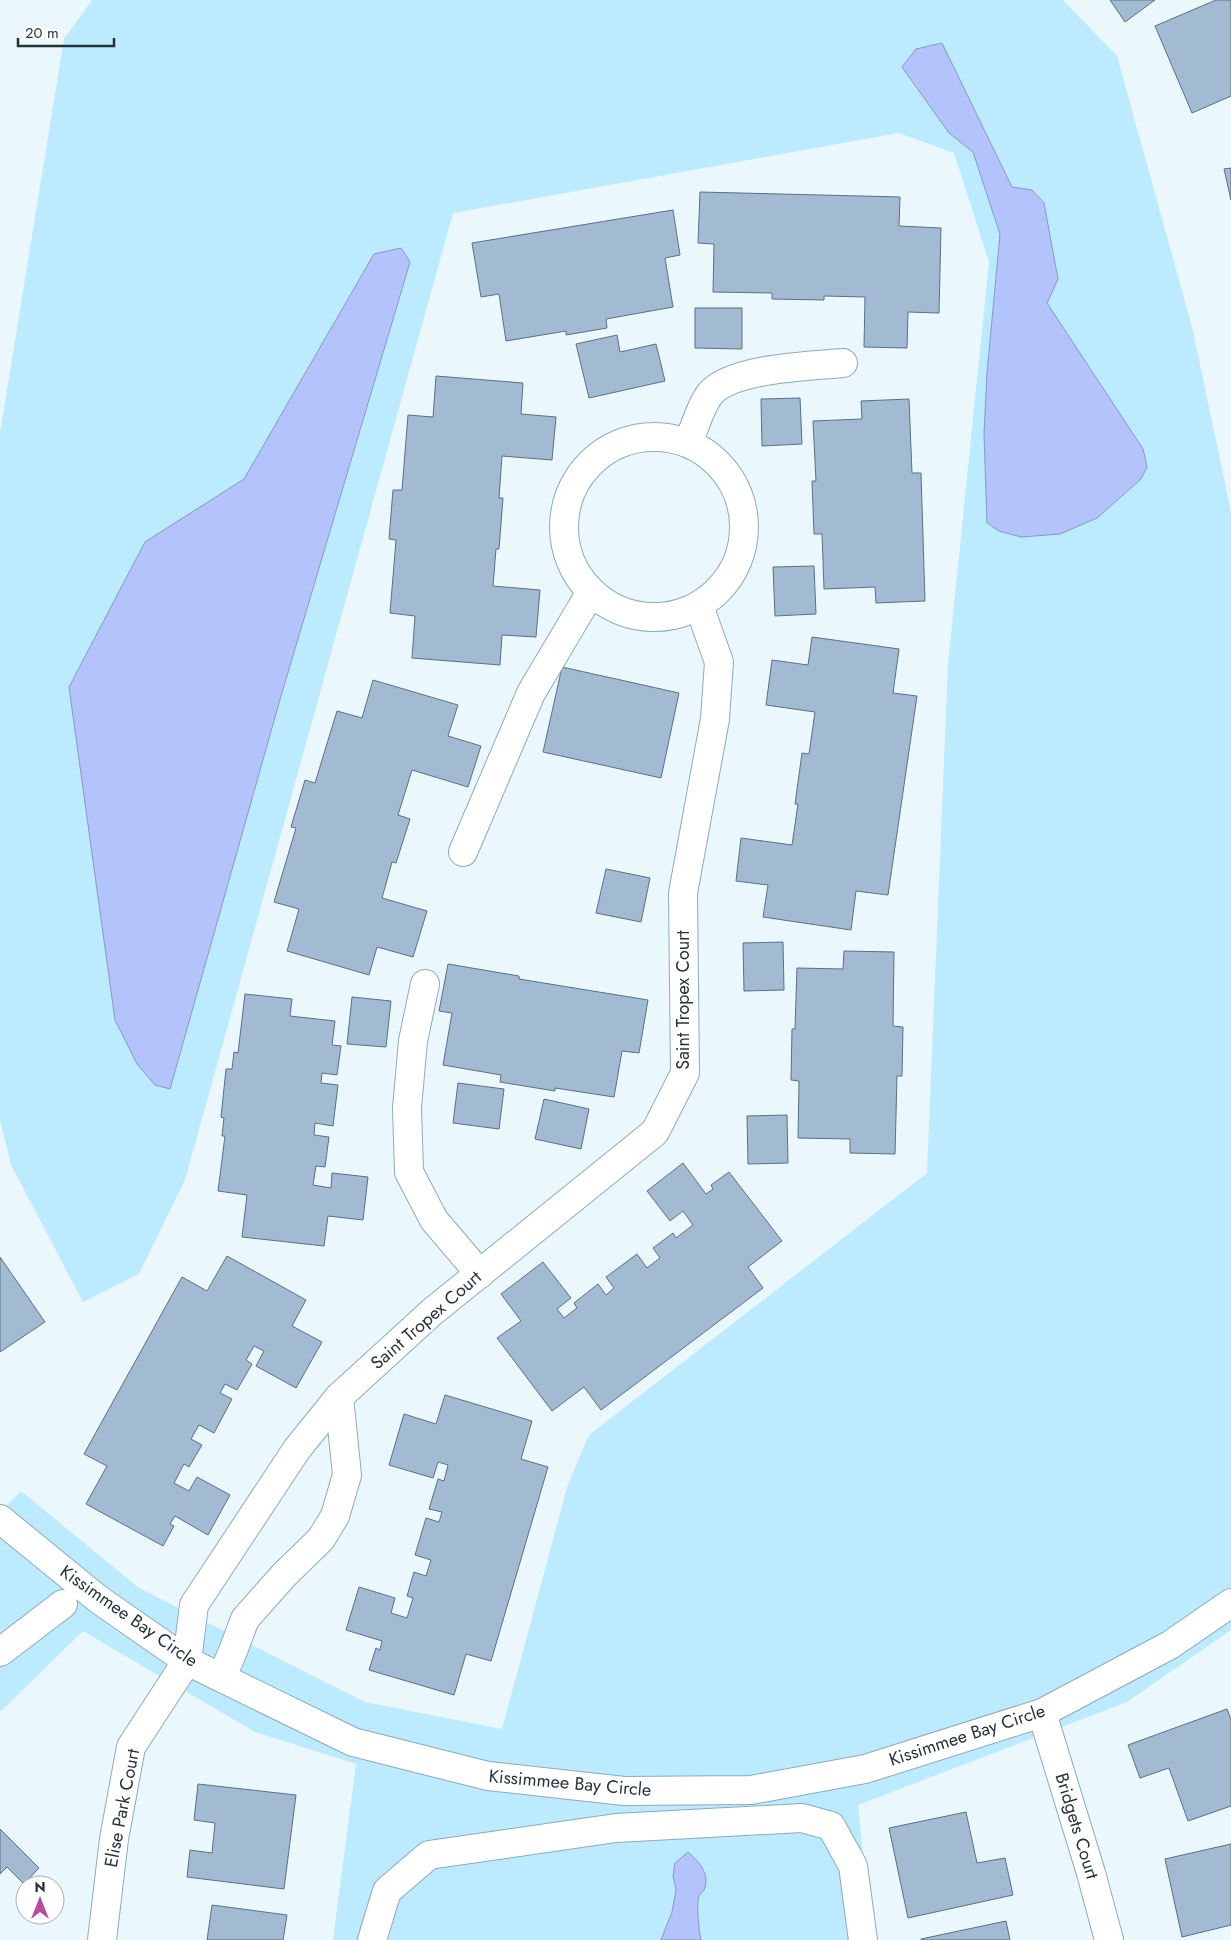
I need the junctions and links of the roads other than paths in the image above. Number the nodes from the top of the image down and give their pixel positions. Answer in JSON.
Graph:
{"nodes":[{"id":1,"x":843,"y":363,"type":"dead end"},
{"id":2,"x":688,"y":443,"type":"junction"},
{"id":3,"x":591,"y":592,"type":"junction"},
{"id":4,"x":699,"y":606,"type":"junction"},
{"id":5,"x":463,"y":852,"type":"dead end"},
{"id":6,"x":425,"y":984,"type":"dead end"},
{"id":7,"x":480,"y":1274,"type":"junction"},
{"id":8,"x":339,"y":1397,"type":"junction"},
{"id":9,"x":0,"y":1519,"type":"edge"},
{"id":10,"x":1231,"y":1603,"type":"edge"},
{"id":11,"x":64,"y":1604,"type":"dead end"},
{"id":12,"x":0,"y":1652,"type":"edge"},
{"id":13,"x":187,"y":1661,"type":"junction"},
{"id":14,"x":222,"y":1677,"type":"junction"},
{"id":15,"x":1042,"y":1712,"type":"junction"},
{"id":16,"x":102,"y":1940,"type":"edge"},
{"id":17,"x":372,"y":1940,"type":"edge"},
{"id":18,"x":863,"y":1940,"type":"edge"},
{"id":19,"x":1109,"y":1940,"type":"edge"}],
"edges":[{"from":1,"to":2,"type":"street"},
{"from":2,"to":3,"type":"street"},
{"from":2,"to":4,"type":"street"},
{"from":3,"to":4,"type":"street"},
{"from":3,"to":5,"type":"street"},
{"from":4,"to":7,"type":"street","name":"Saint Tropex Court"},
{"from":6,"to":7,"type":"street"},
{"from":7,"to":8,"type":"street","name":"Saint Tropex Court"},
{"from":8,"to":13,"type":"street","name":"Saint Tropex Court"},
{"from":8,"to":14,"type":"street"},
{"from":9,"to":13,"type":"street","name":"Kissimmee Bay Circle"},
{"from":10,"to":15,"type":"street","name":"Kissimmee Bay Circle"},
{"from":11,"to":12,"type":"street"},
{"from":13,"to":14,"type":"street","name":"Kissimmee Bay Circle"},
{"from":13,"to":16,"type":"street","name":"Elise Park Court"},
{"from":14,"to":15,"type":"street","name":"Kissimmee Bay Circle"},
{"from":15,"to":19,"type":"street","name":"Bridgets Court"},
{"from":17,"to":18,"type":"street"}]}
